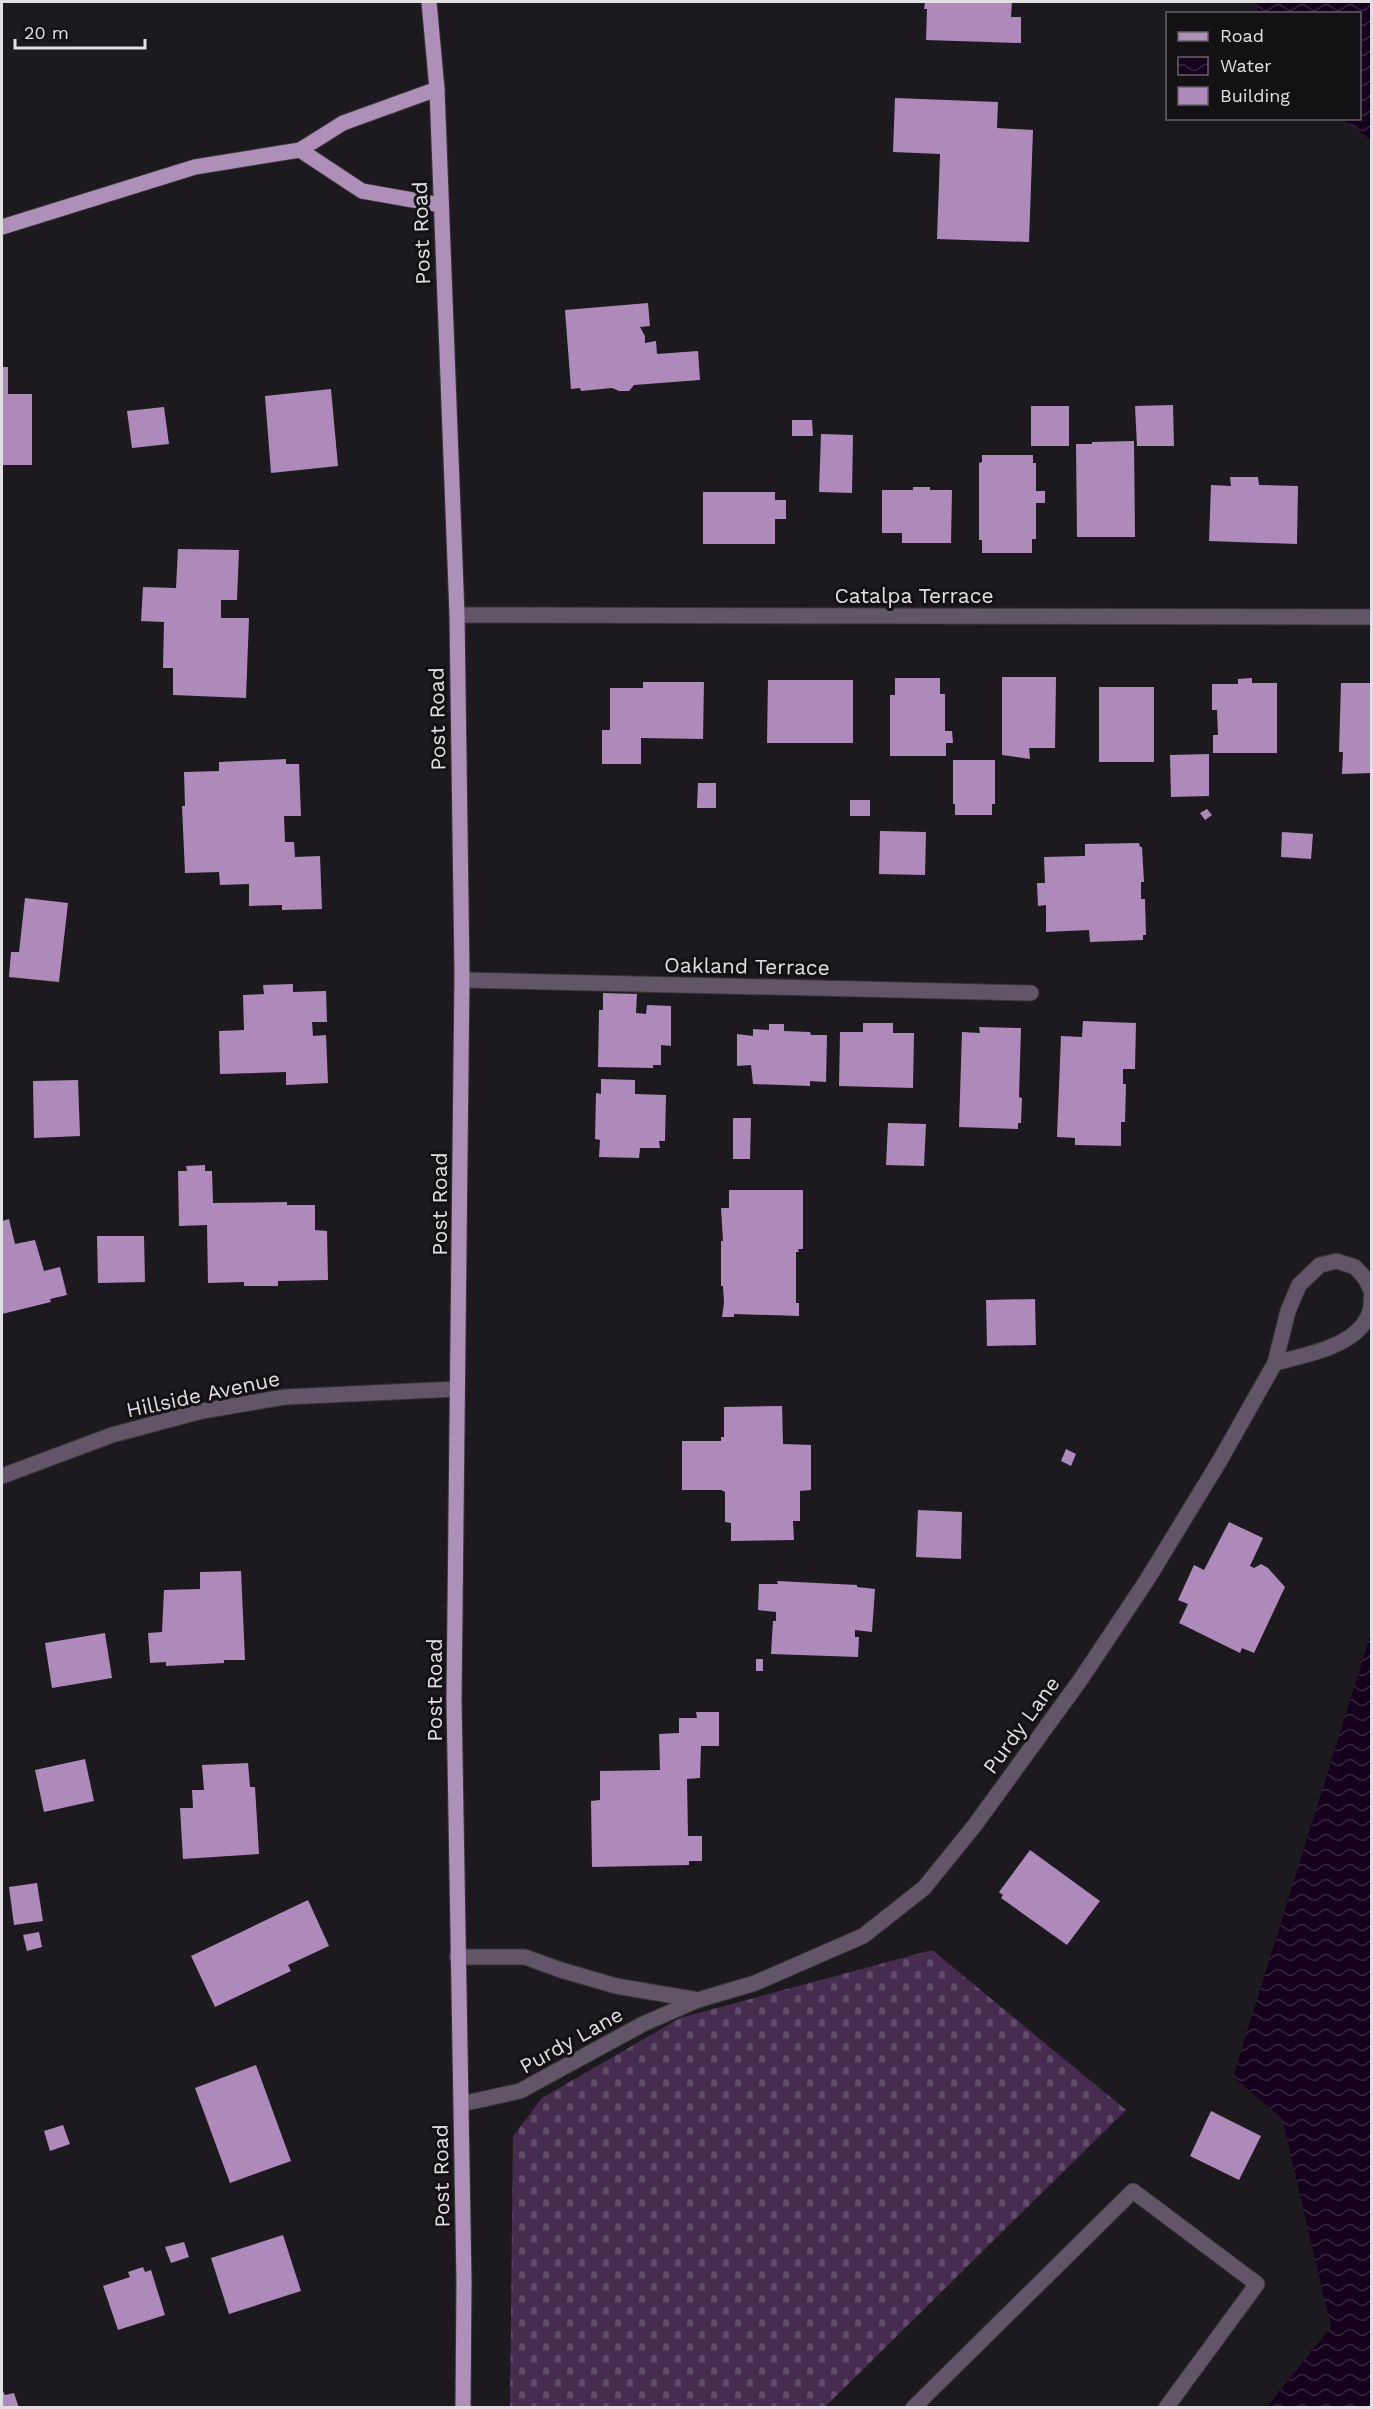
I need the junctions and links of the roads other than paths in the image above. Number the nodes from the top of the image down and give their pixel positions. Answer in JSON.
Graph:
{"nodes":[{"id":1,"x":429,"y":2,"type":"edge"},
{"id":2,"x":437,"y":89,"type":"junction"},
{"id":3,"x":300,"y":150,"type":"junction"},
{"id":4,"x":441,"y":205,"type":"junction"},
{"id":5,"x":2,"y":227,"type":"edge"},
{"id":6,"x":457,"y":615,"type":"junction"},
{"id":7,"x":1371,"y":617,"type":"edge"},
{"id":8,"x":462,"y":980,"type":"junction"},
{"id":9,"x":1031,"y":993,"type":"dead end"},
{"id":10,"x":1371,"y":1292,"type":"edge"},
{"id":11,"x":1275,"y":1363,"type":"junction"},
{"id":12,"x":457,"y":1389,"type":"junction"},
{"id":13,"x":2,"y":1476,"type":"edge"},
{"id":14,"x":457,"y":1957,"type":"junction"},
{"id":15,"x":698,"y":2000,"type":"junction"},
{"id":16,"x":461,"y":2104,"type":"junction"},
{"id":17,"x":463,"y":2408,"type":"edge"},
{"id":18,"x":913,"y":2408,"type":"edge"},
{"id":19,"x":1166,"y":2408,"type":"edge"}],
"edges":[{"from":1,"to":2,"type":"main road","name":"Post Road"},
{"from":2,"to":3,"type":"main road"},
{"from":2,"to":4,"type":"main road","name":"Post Road"},
{"from":3,"to":4,"type":"main road"},
{"from":3,"to":5,"type":"main road"},
{"from":4,"to":6,"type":"main road","name":"Post Road"},
{"from":6,"to":7,"type":"street","name":"Catalpa Terrace"},
{"from":6,"to":8,"type":"main road","name":"Post Road"},
{"from":8,"to":9,"type":"street","name":"Oakland Terrace"},
{"from":8,"to":12,"type":"main road","name":"Post Road"},
{"from":10,"to":11,"type":"street","name":"Purdy Lane"},
{"from":10,"to":11,"type":"street","name":"Purdy Lane"},
{"from":11,"to":15,"type":"street","name":"Purdy Lane"},
{"from":12,"to":13,"type":"street","name":"Hillside Avenue"},
{"from":12,"to":14,"type":"main road","name":"Post Road"},
{"from":14,"to":15,"type":"street","name":"Purdy Lane"},
{"from":14,"to":16,"type":"main road","name":"Post Road"},
{"from":15,"to":16,"type":"street","name":"Purdy Lane"},
{"from":16,"to":17,"type":"main road","name":"Post Road"},
{"from":18,"to":19,"type":"street"}]}
